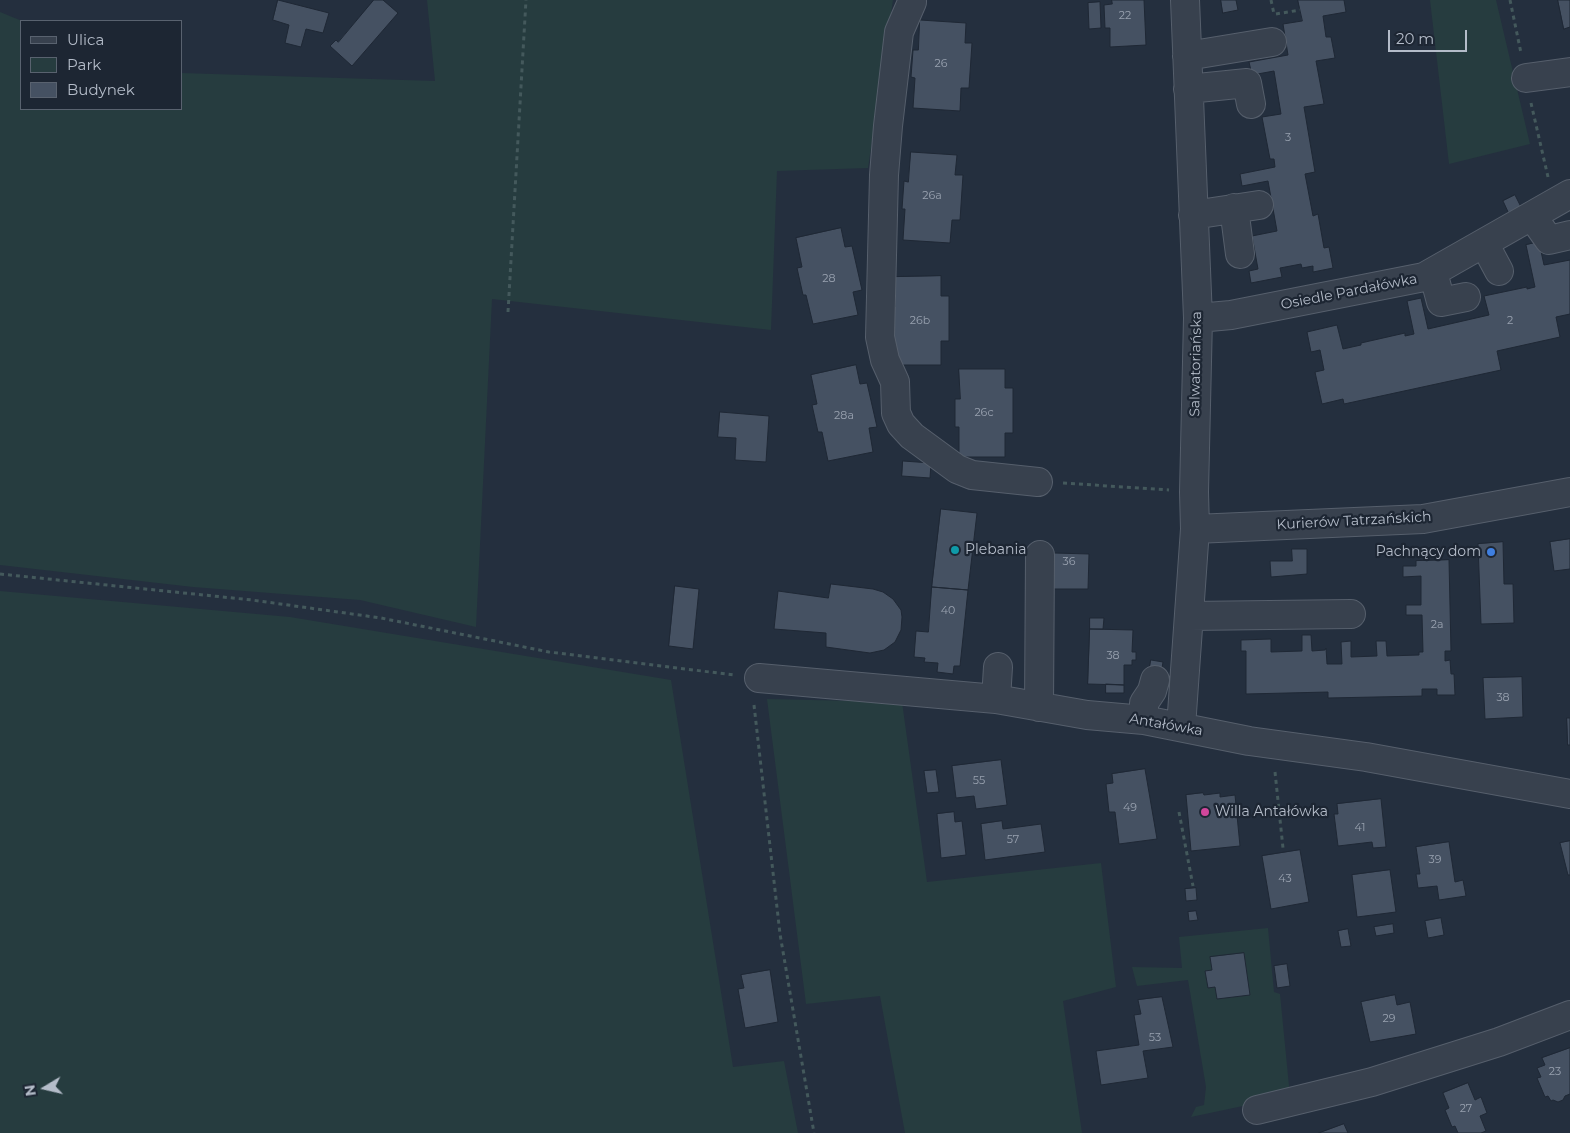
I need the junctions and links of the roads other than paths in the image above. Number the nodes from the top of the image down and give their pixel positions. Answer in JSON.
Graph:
{"nodes":[{"id":1,"x":1185,"y":0,"type":"edge"},
{"id":2,"x":912,"y":2,"type":"dead end"},
{"id":3,"x":1272,"y":42,"type":"dead end"},
{"id":4,"x":1186,"y":56,"type":"junction"},
{"id":5,"x":1570,"y":72,"type":"edge"},
{"id":6,"x":1526,"y":78,"type":"road end"},
{"id":7,"x":1188,"y":89,"type":"junction"},
{"id":8,"x":1251,"y":104,"type":"dead end"},
{"id":9,"x":1565,"y":197,"type":"edge"},
{"id":10,"x":1193,"y":214,"type":"junction"},
{"id":11,"x":1532,"y":216,"type":"junction"},
{"id":12,"x":1570,"y":235,"type":"edge"},
{"id":13,"x":1484,"y":243,"type":"junction"},
{"id":14,"x":1240,"y":254,"type":"dead end"},
{"id":15,"x":1499,"y":271,"type":"dead end"},
{"id":16,"x":1433,"y":272,"type":"junction"},
{"id":17,"x":1466,"y":297,"type":"dead end"},
{"id":18,"x":1198,"y":318,"type":"junction"},
{"id":19,"x":1038,"y":482,"type":"road end"},
{"id":20,"x":1570,"y":492,"type":"edge"},
{"id":21,"x":1196,"y":529,"type":"junction"},
{"id":22,"x":1040,"y":555,"type":"dead end"},
{"id":23,"x":1351,"y":614,"type":"dead end"},
{"id":24,"x":1189,"y":616,"type":"junction"},
{"id":25,"x":998,"y":667,"type":"dead end"},
{"id":26,"x":758,"y":678,"type":"road end"},
{"id":27,"x":1155,"y":680,"type":"dead end"},
{"id":28,"x":996,"y":699,"type":"junction"},
{"id":29,"x":1039,"y":707,"type":"junction"},
{"id":30,"x":1144,"y":720,"type":"junction"},
{"id":31,"x":1181,"y":727,"type":"junction"},
{"id":32,"x":1570,"y":794,"type":"edge"},
{"id":33,"x":1570,"y":1015,"type":"edge"},
{"id":34,"x":1257,"y":1110,"type":"dead end"}],
"edges":[{"from":1,"to":4,"type":"street","name":"Salwatoriańska"},
{"from":2,"to":19,"type":"street"},
{"from":3,"to":4,"type":"street"},
{"from":4,"to":7,"type":"street","name":"Salwatoriańska"},
{"from":5,"to":6,"type":"street"},
{"from":7,"to":8,"type":"street"},
{"from":7,"to":10,"type":"street","name":"Salwatoriańska"},
{"from":9,"to":11,"type":"street","name":"Osiedle Pardałówka"},
{"from":10,"to":14,"type":"street"},
{"from":10,"to":18,"type":"street","name":"Salwatoriańska"},
{"from":11,"to":12,"type":"street"},
{"from":11,"to":13,"type":"street","name":"Osiedle Pardałówka"},
{"from":13,"to":15,"type":"street"},
{"from":13,"to":16,"type":"street","name":"Osiedle Pardałówka"},
{"from":16,"to":17,"type":"street"},
{"from":16,"to":18,"type":"street","name":"Osiedle Pardałówka"},
{"from":18,"to":21,"type":"street","name":"Salwatoriańska"},
{"from":20,"to":21,"type":"street","name":"Kurierów Tatrzańskich"},
{"from":21,"to":24,"type":"street","name":"Salwatoriańska"},
{"from":22,"to":29,"type":"street"},
{"from":23,"to":24,"type":"street"},
{"from":24,"to":31,"type":"street","name":"Salwatoriańska"},
{"from":25,"to":28,"type":"street"},
{"from":26,"to":28,"type":"street","name":"Antałówka"},
{"from":27,"to":30,"type":"street"},
{"from":28,"to":29,"type":"street","name":"Antałówka"},
{"from":29,"to":30,"type":"street","name":"Antałówka"},
{"from":30,"to":31,"type":"street","name":"Antałówka"},
{"from":31,"to":32,"type":"street","name":"Antałówka"},
{"from":33,"to":34,"type":"street"}]}
